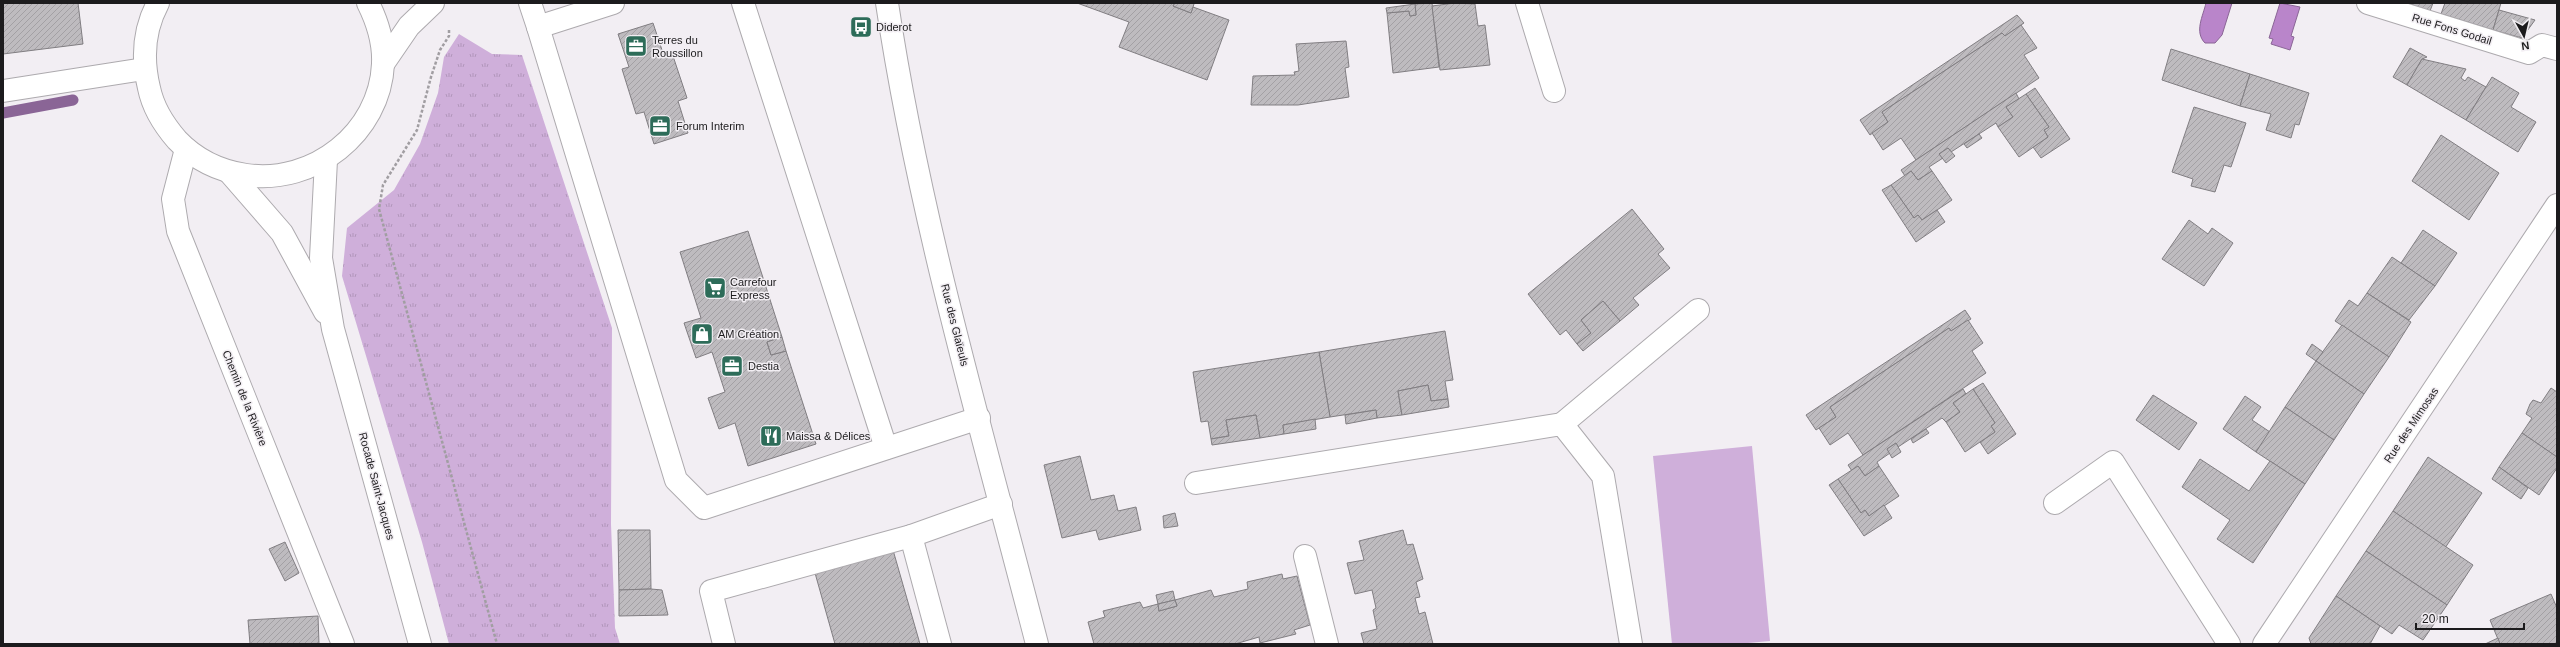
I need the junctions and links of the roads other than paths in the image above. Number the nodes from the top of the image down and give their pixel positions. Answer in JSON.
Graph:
{"nodes":[{"id":1,"x":158,"y":3,"type":"edge"},
{"id":2,"x":368,"y":3,"type":"edge"},
{"id":3,"x":433,"y":3,"type":"edge"},
{"id":4,"x":530,"y":3,"type":"edge"},
{"id":5,"x":613,"y":3,"type":"edge"},
{"id":6,"x":743,"y":3,"type":"edge"},
{"id":7,"x":887,"y":3,"type":"edge"},
{"id":8,"x":1527,"y":3,"type":"edge"},
{"id":9,"x":2368,"y":3,"type":"edge"},
{"id":10,"x":538,"y":27,"type":"junction"},
{"id":11,"x":2557,"y":49,"type":"edge"},
{"id":12,"x":383,"y":64,"type":"junction"},
{"id":13,"x":144,"y":69,"type":"junction"},
{"id":14,"x":3,"y":91,"type":"edge"},
{"id":15,"x":1554,"y":91,"type":"dead end"},
{"id":16,"x":186,"y":149,"type":"junction"},
{"id":17,"x":326,"y":160,"type":"junction"},
{"id":18,"x":228,"y":172,"type":"junction"},
{"id":19,"x":2557,"y":205,"type":"edge"},
{"id":20,"x":1698,"y":310,"type":"dead end"},
{"id":21,"x":333,"y":329,"type":"junction"},
{"id":22,"x":979,"y":418,"type":"junction"},
{"id":23,"x":1562,"y":424,"type":"junction"},
{"id":24,"x":886,"y":448,"type":"junction"},
{"id":25,"x":1196,"y":483,"type":"dead end"},
{"id":26,"x":2055,"y":503,"type":"dead end"},
{"id":27,"x":1002,"y":504,"type":"junction"},
{"id":28,"x":912,"y":536,"type":"junction"},
{"id":29,"x":1305,"y":556,"type":"dead end"},
{"id":30,"x":2268,"y":642,"type":"edge"},
{"id":31,"x":343,"y":644,"type":"edge"},
{"id":32,"x":420,"y":644,"type":"edge"},
{"id":33,"x":724,"y":644,"type":"edge"},
{"id":34,"x":940,"y":644,"type":"edge"},
{"id":35,"x":1037,"y":644,"type":"edge"},
{"id":36,"x":1327,"y":644,"type":"edge"},
{"id":37,"x":1631,"y":644,"type":"edge"},
{"id":38,"x":2229,"y":644,"type":"edge"}],
"edges":[{"from":1,"to":13,"type":"street"},
{"from":2,"to":12,"type":"street"},
{"from":3,"to":12,"type":"street"},
{"from":4,"to":10,"type":"street"},
{"from":5,"to":10,"type":"street"},
{"from":6,"to":24,"type":"street"},
{"from":7,"to":22,"type":"street","name":"Rue des Glaïeuls"},
{"from":8,"to":15,"type":"street"},
{"from":9,"to":11,"type":"street","name":"Rue Fons Godail"},
{"from":10,"to":24,"type":"street"},
{"from":12,"to":17,"type":"street"},
{"from":13,"to":14,"type":"street"},
{"from":13,"to":16,"type":"street"},
{"from":16,"to":18,"type":"street"},
{"from":16,"to":31,"type":"street","name":"Chemin de la Rivière"},
{"from":17,"to":18,"type":"street"},
{"from":17,"to":21,"type":"street"},
{"from":18,"to":21,"type":"street"},
{"from":19,"to":30,"type":"street","name":"Rue des Mimosas"},
{"from":20,"to":23,"type":"street"},
{"from":21,"to":32,"type":"street","name":"Rocade Saint-Jacques"},
{"from":22,"to":24,"type":"street"},
{"from":22,"to":27,"type":"street","name":"Rue des Glaïeuls"},
{"from":23,"to":25,"type":"street"},
{"from":23,"to":37,"type":"street"},
{"from":26,"to":38,"type":"street"},
{"from":27,"to":28,"type":"street"},
{"from":27,"to":35,"type":"street","name":"Rue des Glaïeuls"},
{"from":28,"to":33,"type":"street"},
{"from":28,"to":34,"type":"street"},
{"from":29,"to":36,"type":"street"}]}
